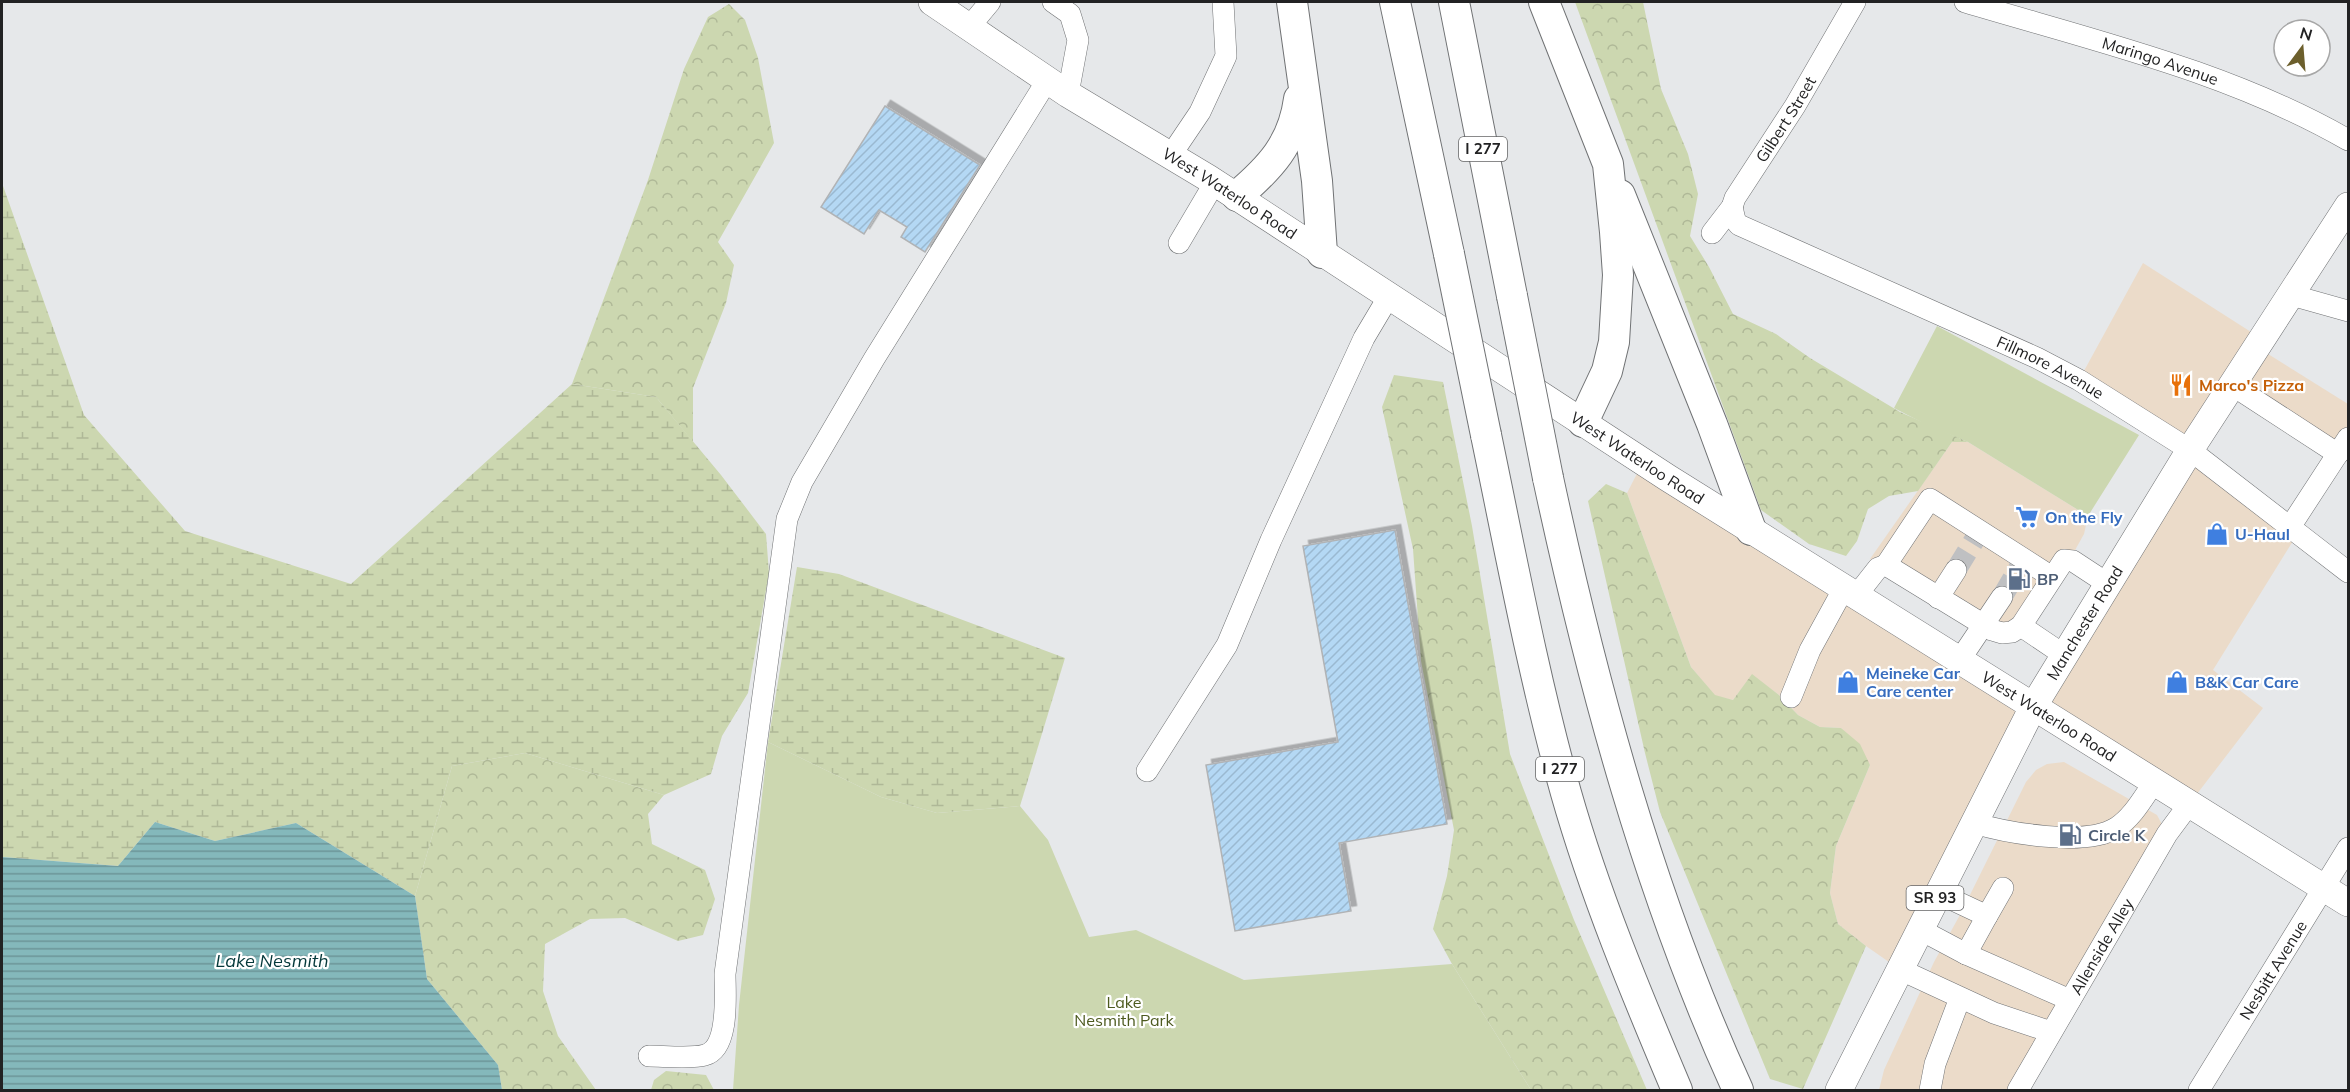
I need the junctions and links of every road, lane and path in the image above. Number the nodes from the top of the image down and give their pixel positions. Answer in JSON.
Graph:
{"nodes":[{"id":1,"x":932,"y":2,"type":"edge"},
{"id":2,"x":990,"y":2,"type":"edge"},
{"id":3,"x":1053,"y":2,"type":"edge"},
{"id":4,"x":1223,"y":2,"type":"edge"},
{"id":5,"x":1292,"y":2,"type":"edge"},
{"id":6,"x":1395,"y":2,"type":"edge"},
{"id":7,"x":1454,"y":2,"type":"edge"},
{"id":8,"x":1544,"y":2,"type":"edge"},
{"id":9,"x":1855,"y":2,"type":"edge"},
{"id":10,"x":1965,"y":2,"type":"edge"},
{"id":11,"x":970,"y":26,"type":"junction"},
{"id":12,"x":1300,"y":66,"type":"junction"},
{"id":13,"x":1058,"y":87,"type":"junction"},
{"id":14,"x":2349,"y":140,"type":"edge"},
{"id":15,"x":1171,"y":155,"type":"junction"},
{"id":16,"x":1608,"y":164,"type":"junction"},
{"id":17,"x":1226,"y":189,"type":"junction"},
{"id":18,"x":2349,"y":206,"type":"edge"},
{"id":19,"x":1732,"y":207,"type":"junction"},
{"id":20,"x":1712,"y":233,"type":"dead end"},
{"id":21,"x":1179,"y":243,"type":"dead end"},
{"id":22,"x":1322,"y":253,"type":"junction"},
{"id":23,"x":2291,"y":294,"type":"junction"},
{"id":24,"x":1389,"y":296,"type":"junction"},
{"id":25,"x":2349,"y":311,"type":"edge"},
{"id":26,"x":2232,"y":385,"type":"junction"},
{"id":27,"x":1583,"y":422,"type":"junction"},
{"id":28,"x":2343,"y":446,"type":"edge"},
{"id":29,"x":2190,"y":450,"type":"junction"},
{"id":30,"x":2290,"y":527,"type":"junction"},
{"id":31,"x":1751,"y":530,"type":"junction"},
{"id":32,"x":1886,"y":565,"type":"junction"},
{"id":33,"x":1956,"y":570,"type":"tunnel mouth"},
{"id":34,"x":2349,"y":572,"type":"edge"},
{"id":35,"x":2052,"y":577,"type":"junction"},
{"id":36,"x":2108,"y":584,"type":"junction"},
{"id":37,"x":1850,"y":592,"type":"junction"},
{"id":38,"x":2002,"y":597,"type":"tunnel mouth"},
{"id":39,"x":1938,"y":598,"type":"junction"},
{"id":40,"x":1984,"y":626,"type":"junction"},
{"id":41,"x":2021,"y":626,"type":"junction"},
{"id":42,"x":2064,"y":655,"type":"junction"},
{"id":43,"x":1959,"y":660,"type":"junction"},
{"id":44,"x":1791,"y":697,"type":"dead end"},
{"id":45,"x":2033,"y":707,"type":"junction"},
{"id":46,"x":1147,"y":771,"type":"dead end"},
{"id":47,"x":2155,"y":782,"type":"junction"},
{"id":48,"x":2190,"y":803,"type":"junction"},
{"id":49,"x":1974,"y":823,"type":"junction"},
{"id":50,"x":2349,"y":848,"type":"edge"},
{"id":51,"x":2003,"y":888,"type":"dead end"},
{"id":52,"x":2324,"y":888,"type":"junction"},
{"id":53,"x":1938,"y":892,"type":"junction"},
{"id":54,"x":2349,"y":903,"type":"edge"},
{"id":55,"x":1987,"y":916,"type":"junction"},
{"id":56,"x":1919,"y":929,"type":"junction"},
{"id":57,"x":1966,"y":954,"type":"junction"},
{"id":58,"x":1899,"y":969,"type":"junction"},
{"id":59,"x":1960,"y":998,"type":"junction"},
{"id":60,"x":2070,"y":1000,"type":"junction"},
{"id":61,"x":2052,"y":1032,"type":"junction"},
{"id":62,"x":649,"y":1056,"type":"dead end"},
{"id":63,"x":1677,"y":1090,"type":"edge"},
{"id":64,"x":1738,"y":1090,"type":"edge"},
{"id":65,"x":1839,"y":1090,"type":"edge"},
{"id":66,"x":1930,"y":1090,"type":"edge"},
{"id":67,"x":2018,"y":1090,"type":"edge"},
{"id":68,"x":2199,"y":1090,"type":"edge"}],
"edges":[{"from":1,"to":11,"type":"main road","name":"West Waterloo Road"},
{"from":2,"to":11,"type":"street"},
{"from":3,"to":13,"type":"street"},
{"from":4,"to":15,"type":"street"},
{"from":5,"to":12,"type":"highway"},
{"from":6,"to":63,"type":"highway","number":"I 277","bridge":true},
{"from":7,"to":64,"type":"highway","number":"I 277","bridge":true},
{"from":8,"to":16,"type":"highway"},
{"from":9,"to":19,"type":"street","name":"Gilbert Street"},
{"from":10,"to":14,"type":"street","name":"Maringo Avenue"},
{"from":11,"to":13,"type":"main road","name":"West Waterloo Road"},
{"from":12,"to":17,"type":"highway"},
{"from":12,"to":22,"type":"highway"},
{"from":13,"to":15,"type":"main road","name":"West Waterloo Road"},
{"from":13,"to":62,"type":"street"},
{"from":15,"to":17,"type":"main road","name":"West Waterloo Road"},
{"from":16,"to":27,"type":"highway"},
{"from":16,"to":31,"type":"highway"},
{"from":17,"to":21,"type":"street"},
{"from":17,"to":22,"type":"main road","name":"West Waterloo Road"},
{"from":18,"to":23,"type":"main road","name":"Manchester Road","number":"SR 93"},
{"from":19,"to":20,"type":"street","name":"Gilbert Street"},
{"from":19,"to":29,"type":"street","name":"Fillmore Avenue"},
{"from":22,"to":24,"type":"main road","name":"West Waterloo Road"},
{"from":23,"to":25,"type":"street"},
{"from":23,"to":26,"type":"main road","name":"Manchester Road","number":"SR 93"},
{"from":24,"to":27,"type":"main road","name":"West Waterloo Road"},
{"from":24,"to":46,"type":"street"},
{"from":26,"to":28,"type":"street"},
{"from":26,"to":29,"type":"main road","name":"Manchester Road","number":"SR 93"},
{"from":27,"to":31,"type":"main road","name":"West Waterloo Road"},
{"from":28,"to":30,"type":"street"},
{"from":29,"to":30,"type":"street","name":"Fillmore Avenue"},
{"from":29,"to":36,"type":"main road","name":"Manchester Road","number":"SR 93"},
{"from":30,"to":34,"type":"street","name":"Fillmore Avenue"},
{"from":31,"to":37,"type":"main road","name":"West Waterloo Road"},
{"from":32,"to":35,"type":"street"},
{"from":32,"to":37,"type":"street"},
{"from":32,"to":39,"type":"street"},
{"from":33,"to":39,"type":"street"},
{"from":35,"to":36,"type":"street"},
{"from":35,"to":41,"type":"street"},
{"from":36,"to":42,"type":"main road","name":"Manchester Road","number":"SR 93"},
{"from":37,"to":43,"type":"main road","name":"West Waterloo Road"},
{"from":37,"to":44,"type":"street"},
{"from":38,"to":40,"type":"street"},
{"from":39,"to":40,"type":"street"},
{"from":40,"to":41,"type":"street"},
{"from":40,"to":43,"type":"street"},
{"from":41,"to":42,"type":"street"},
{"from":42,"to":45,"type":"main road","name":"Manchester Road","number":"SR 93"},
{"from":43,"to":45,"type":"main road","name":"West Waterloo Road"},
{"from":45,"to":47,"type":"main road","name":"West Waterloo Road"},
{"from":45,"to":49,"type":"main road","name":"Manchester Road","number":"SR 93"},
{"from":47,"to":48,"type":"main road","name":"West Waterloo Road"},
{"from":47,"to":49,"type":"street"},
{"from":48,"to":52,"type":"main road","name":"West Waterloo Road"},
{"from":48,"to":60,"type":"street","name":"Allenside Alley"},
{"from":49,"to":53,"type":"main road","name":"Manchester Road","number":"SR 93"},
{"from":50,"to":52,"type":"street","name":"Nesbitt Avenue"},
{"from":51,"to":55,"type":"street"},
{"from":52,"to":54,"type":"main road","name":"West Waterloo Road"},
{"from":52,"to":68,"type":"street","name":"Nesbitt Avenue"},
{"from":53,"to":55,"type":"street"},
{"from":53,"to":56,"type":"main road","name":"Manchester Road","number":"SR 93"},
{"from":55,"to":57,"type":"street"},
{"from":56,"to":57,"type":"street"},
{"from":56,"to":58,"type":"main road","name":"Manchester Road","number":"SR 93"},
{"from":57,"to":60,"type":"street"},
{"from":58,"to":59,"type":"street"},
{"from":58,"to":65,"type":"main road","name":"Manchester Road","number":"SR 93"},
{"from":59,"to":61,"type":"street"},
{"from":59,"to":66,"type":"street"},
{"from":60,"to":61,"type":"street","name":"Allenside Alley"},
{"from":61,"to":67,"type":"street","name":"Allenside Alley"}]}
